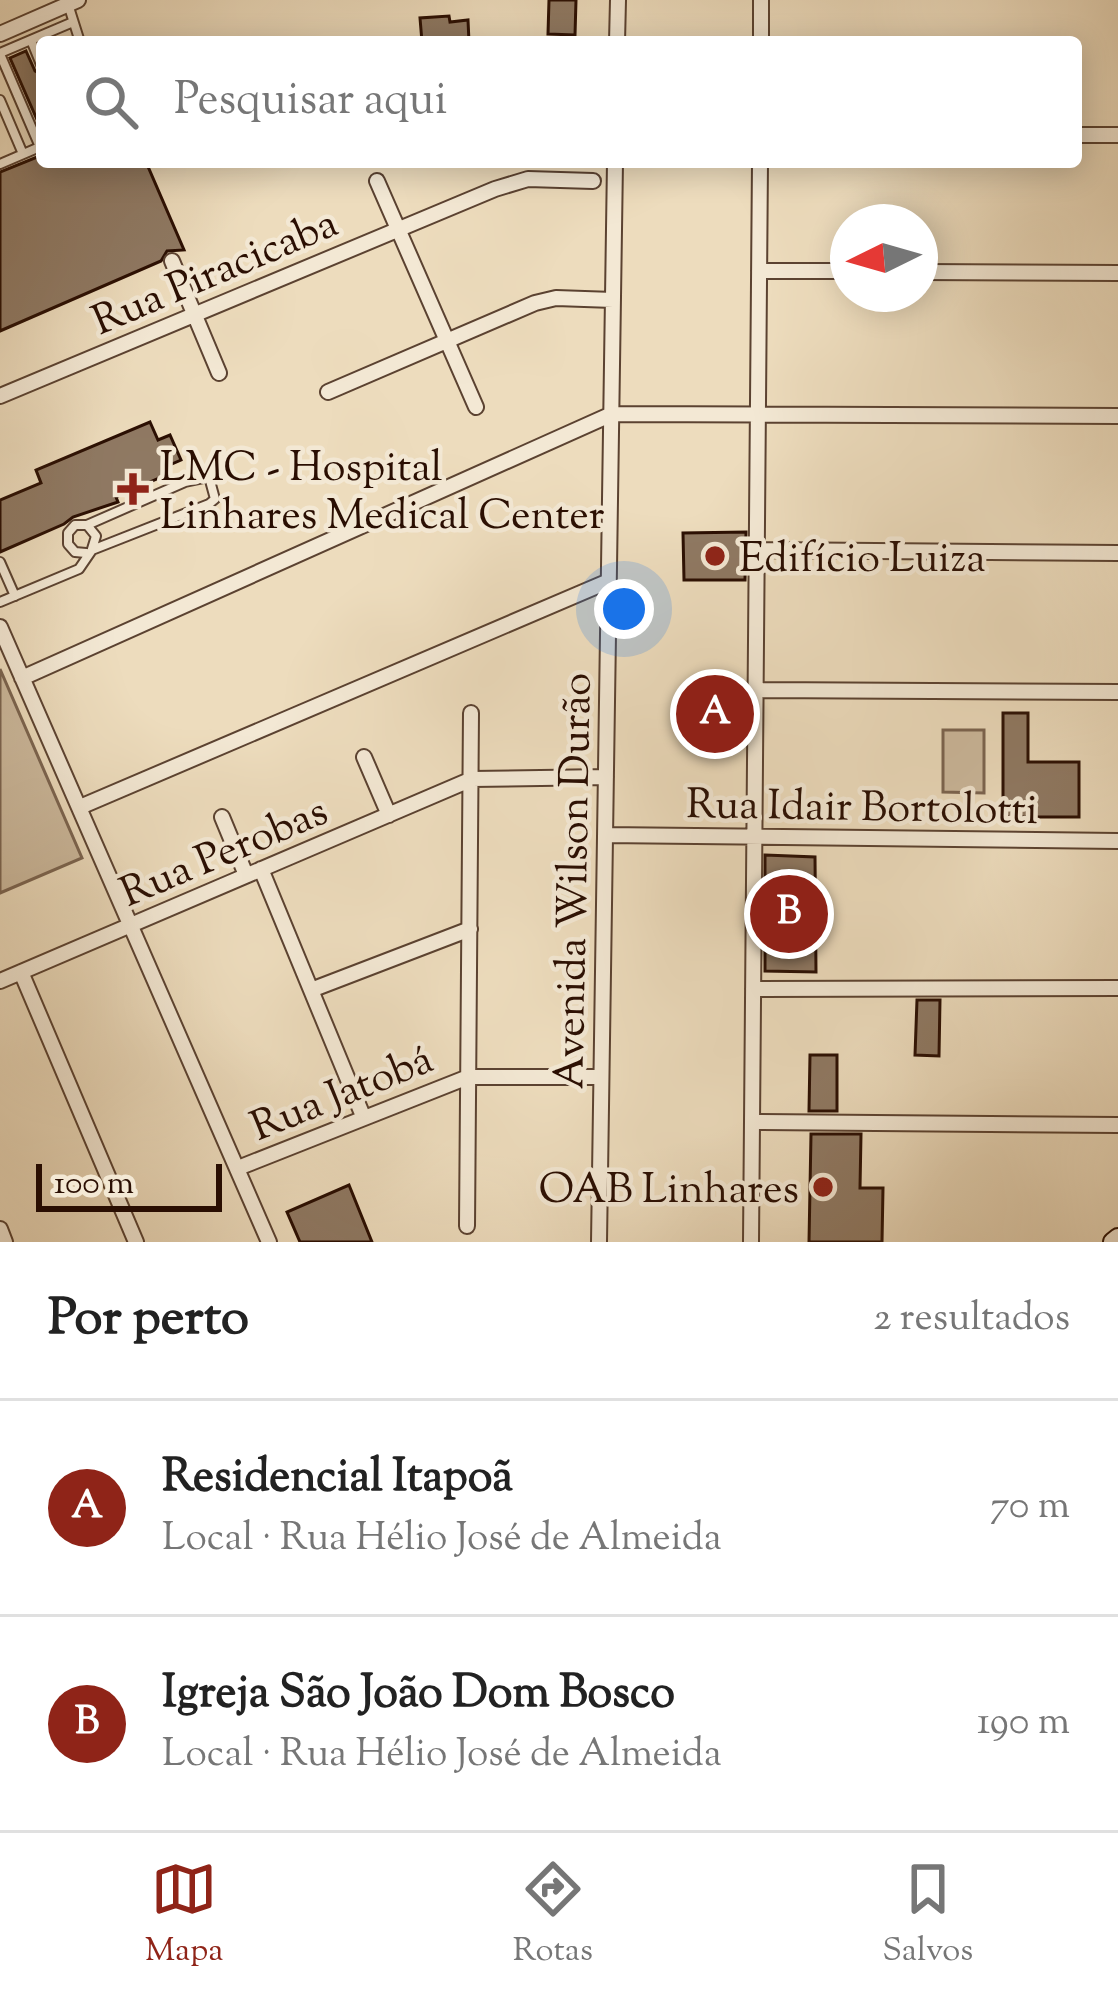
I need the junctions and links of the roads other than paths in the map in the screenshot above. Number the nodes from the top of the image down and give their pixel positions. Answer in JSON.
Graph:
{"nodes":[{"id":1,"x":618,"y":0,"type":"edge"},
{"id":2,"x":761,"y":0,"type":"edge"},
{"id":3,"x":73,"y":2,"type":"edge"},
{"id":4,"x":73,"y":22,"type":"junction"},
{"id":5,"x":0,"y":34,"type":"edge"},
{"id":6,"x":40,"y":36,"type":"edge"},
{"id":7,"x":78,"y":36,"type":"edge"},
{"id":8,"x":617,"y":36,"type":"edge"},
{"id":9,"x":761,"y":36,"type":"edge"},
{"id":10,"x":36,"y":38,"type":"edge"},
{"id":11,"x":31,"y":40,"type":"junction"},
{"id":12,"x":36,"y":52,"type":"edge"},
{"id":13,"x":0,"y":54,"type":"edge"},
{"id":14,"x":0,"y":100,"type":"edge"},
{"id":15,"x":1082,"y":135,"type":"edge"},
{"id":16,"x":36,"y":136,"type":"edge"},
{"id":17,"x":1118,"y":136,"type":"edge"},
{"id":18,"x":36,"y":149,"type":"edge"},
{"id":19,"x":23,"y":154,"type":"junction"},
{"id":20,"x":0,"y":164,"type":"edge"},
{"id":21,"x":616,"y":168,"type":"edge"},
{"id":22,"x":760,"y":168,"type":"edge"},
{"id":23,"x":377,"y":181,"type":"dead end"},
{"id":24,"x":593,"y":181,"type":"dead end"},
{"id":25,"x":398,"y":229,"type":"junction"},
{"id":26,"x":172,"y":262,"type":"dead end"},
{"id":27,"x":759,"y":271,"type":"junction"},
{"id":28,"x":830,"y":272,"type":"edge"},
{"id":29,"x":938,"y":272,"type":"edge"},
{"id":30,"x":1118,"y":273,"type":"edge"},
{"id":31,"x":613,"y":300,"type":"junction"},
{"id":32,"x":194,"y":315,"type":"junction"},
{"id":33,"x":446,"y":341,"type":"junction"},
{"id":34,"x":218,"y":373,"type":"dead end"},
{"id":35,"x":328,"y":392,"type":"dead end"},
{"id":36,"x":0,"y":396,"type":"edge"},
{"id":37,"x":476,"y":407,"type":"dead end"},
{"id":38,"x":612,"y":414,"type":"junction"},
{"id":39,"x":758,"y":414,"type":"junction"},
{"id":40,"x":1118,"y":416,"type":"edge"},
{"id":41,"x":87,"y":525,"type":"junction"},
{"id":42,"x":757,"y":550,"type":"junction"},
{"id":43,"x":89,"y":551,"type":"junction"},
{"id":44,"x":1118,"y":553,"type":"edge"},
{"id":45,"x":0,"y":562,"type":"edge"},
{"id":46,"x":609,"y":581,"type":"junction"},
{"id":47,"x":15,"y":596,"type":"junction"},
{"id":48,"x":0,"y":602,"type":"edge"},
{"id":49,"x":0,"y":627,"type":"edge"},
{"id":50,"x":22,"y":678,"type":"junction"},
{"id":51,"x":755,"y":690,"type":"junction"},
{"id":52,"x":1118,"y":692,"type":"edge"},
{"id":53,"x":471,"y":713,"type":"dead end"},
{"id":54,"x":364,"y":758,"type":"dead end"},
{"id":55,"x":606,"y":777,"type":"junction"},
{"id":56,"x":472,"y":779,"type":"junction"},
{"id":57,"x":80,"y":807,"type":"junction"},
{"id":58,"x":389,"y":814,"type":"junction"},
{"id":59,"x":222,"y":817,"type":"dead end"},
{"id":60,"x":605,"y":835,"type":"junction"},
{"id":61,"x":754,"y":836,"type":"junction"},
{"id":62,"x":1118,"y":841,"type":"edge"},
{"id":63,"x":254,"y":872,"type":"junction"},
{"id":64,"x":132,"y":925,"type":"junction"},
{"id":65,"x":470,"y":929,"type":"junction"},
{"id":66,"x":21,"y":972,"type":"junction"},
{"id":67,"x":0,"y":981,"type":"edge"},
{"id":68,"x":1118,"y":988,"type":"edge"},
{"id":69,"x":753,"y":989,"type":"junction"},
{"id":70,"x":311,"y":990,"type":"junction"},
{"id":71,"x":468,"y":1077,"type":"junction"},
{"id":72,"x":601,"y":1077,"type":"junction"},
{"id":73,"x":363,"y":1116,"type":"junction"},
{"id":74,"x":752,"y":1122,"type":"junction"},
{"id":75,"x":1118,"y":1125,"type":"edge"},
{"id":76,"x":238,"y":1168,"type":"junction"},
{"id":77,"x":467,"y":1226,"type":"dead end"},
{"id":78,"x":0,"y":1229,"type":"edge"},
{"id":79,"x":5,"y":1242,"type":"edge"},
{"id":80,"x":136,"y":1242,"type":"edge"},
{"id":81,"x":269,"y":1242,"type":"edge"},
{"id":82,"x":598,"y":1242,"type":"edge"},
{"id":83,"x":751,"y":1242,"type":"edge"}],
"edges":[{"from":1,"to":8,"type":"street"},
{"from":2,"to":9,"type":"street"},
{"from":3,"to":4,"type":"lane"},
{"from":3,"to":5,"type":"street"},
{"from":4,"to":6,"type":"lane"},
{"from":4,"to":7,"type":"lane"},
{"from":10,"to":11,"type":"lane"},
{"from":11,"to":12,"type":"lane"},
{"from":11,"to":13,"type":"lane"},
{"from":13,"to":16,"type":"lane"},
{"from":14,"to":19,"type":"lane"},
{"from":15,"to":17,"type":"street"},
{"from":18,"to":19,"type":"lane"},
{"from":19,"to":20,"type":"lane"},
{"from":21,"to":31,"type":"street","name":"Avenida Wilson Durão"},
{"from":22,"to":27,"type":"street"},
{"from":23,"to":25,"type":"street"},
{"from":24,"to":25,"type":"street","name":"Rua Piracicaba"},
{"from":25,"to":32,"type":"street","name":"Rua Piracicaba"},
{"from":25,"to":33,"type":"street"},
{"from":26,"to":32,"type":"street"},
{"from":27,"to":28,"type":"street"},
{"from":27,"to":39,"type":"street"},
{"from":29,"to":30,"type":"street"},
{"from":31,"to":33,"type":"street"},
{"from":31,"to":38,"type":"street","name":"Avenida Wilson Durão"},
{"from":32,"to":34,"type":"street"},
{"from":32,"to":36,"type":"street","name":"Rua Piracicaba"},
{"from":33,"to":35,"type":"street"},
{"from":33,"to":37,"type":"street"},
{"from":38,"to":39,"type":"street"},
{"from":38,"to":46,"type":"street","name":"Avenida Wilson Durão"},
{"from":38,"to":50,"type":"street"},
{"from":39,"to":40,"type":"street"},
{"from":39,"to":42,"type":"street"},
{"from":41,"to":43,"type":"lane"},
{"from":41,"to":43,"type":"lane"},
{"from":41,"to":43,"type":"lane"},
{"from":42,"to":44,"type":"street"},
{"from":42,"to":51,"type":"street"},
{"from":43,"to":47,"type":"lane"},
{"from":45,"to":47,"type":"lane"},
{"from":46,"to":55,"type":"street","name":"Avenida Wilson Durão"},
{"from":46,"to":57,"type":"street"},
{"from":47,"to":48,"type":"lane"},
{"from":49,"to":50,"type":"street"},
{"from":50,"to":57,"type":"street"},
{"from":51,"to":52,"type":"street"},
{"from":51,"to":61,"type":"street"},
{"from":53,"to":56,"type":"street"},
{"from":54,"to":58,"type":"street"},
{"from":55,"to":56,"type":"street"},
{"from":55,"to":60,"type":"street","name":"Avenida Wilson Durão"},
{"from":56,"to":58,"type":"street","name":"Rua Perobas"},
{"from":56,"to":65,"type":"street"},
{"from":57,"to":64,"type":"street"},
{"from":58,"to":63,"type":"street","name":"Rua Perobas"},
{"from":59,"to":63,"type":"street"},
{"from":60,"to":61,"type":"street","name":"Rua Idair Bortolotti"},
{"from":60,"to":72,"type":"street","name":"Avenida Wilson Durão"},
{"from":61,"to":62,"type":"street","name":"Rua Idair Bortolotti"},
{"from":61,"to":69,"type":"street"},
{"from":63,"to":64,"type":"street","name":"Rua Perobas"},
{"from":63,"to":70,"type":"street"},
{"from":64,"to":66,"type":"street","name":"Rua Perobas"},
{"from":64,"to":76,"type":"street"},
{"from":65,"to":70,"type":"street"},
{"from":65,"to":71,"type":"street"},
{"from":66,"to":67,"type":"street","name":"Rua Perobas"},
{"from":66,"to":80,"type":"street"},
{"from":68,"to":69,"type":"street"},
{"from":69,"to":74,"type":"street"},
{"from":70,"to":73,"type":"street"},
{"from":71,"to":72,"type":"street"},
{"from":71,"to":73,"type":"street","name":"Rua Jatobá"},
{"from":71,"to":77,"type":"street"},
{"from":72,"to":82,"type":"street","name":"Avenida Wilson Durão"},
{"from":73,"to":76,"type":"street","name":"Rua Jatobá"},
{"from":74,"to":75,"type":"street"},
{"from":74,"to":83,"type":"street"},
{"from":76,"to":81,"type":"street"},
{"from":78,"to":79,"type":"street"}]}
